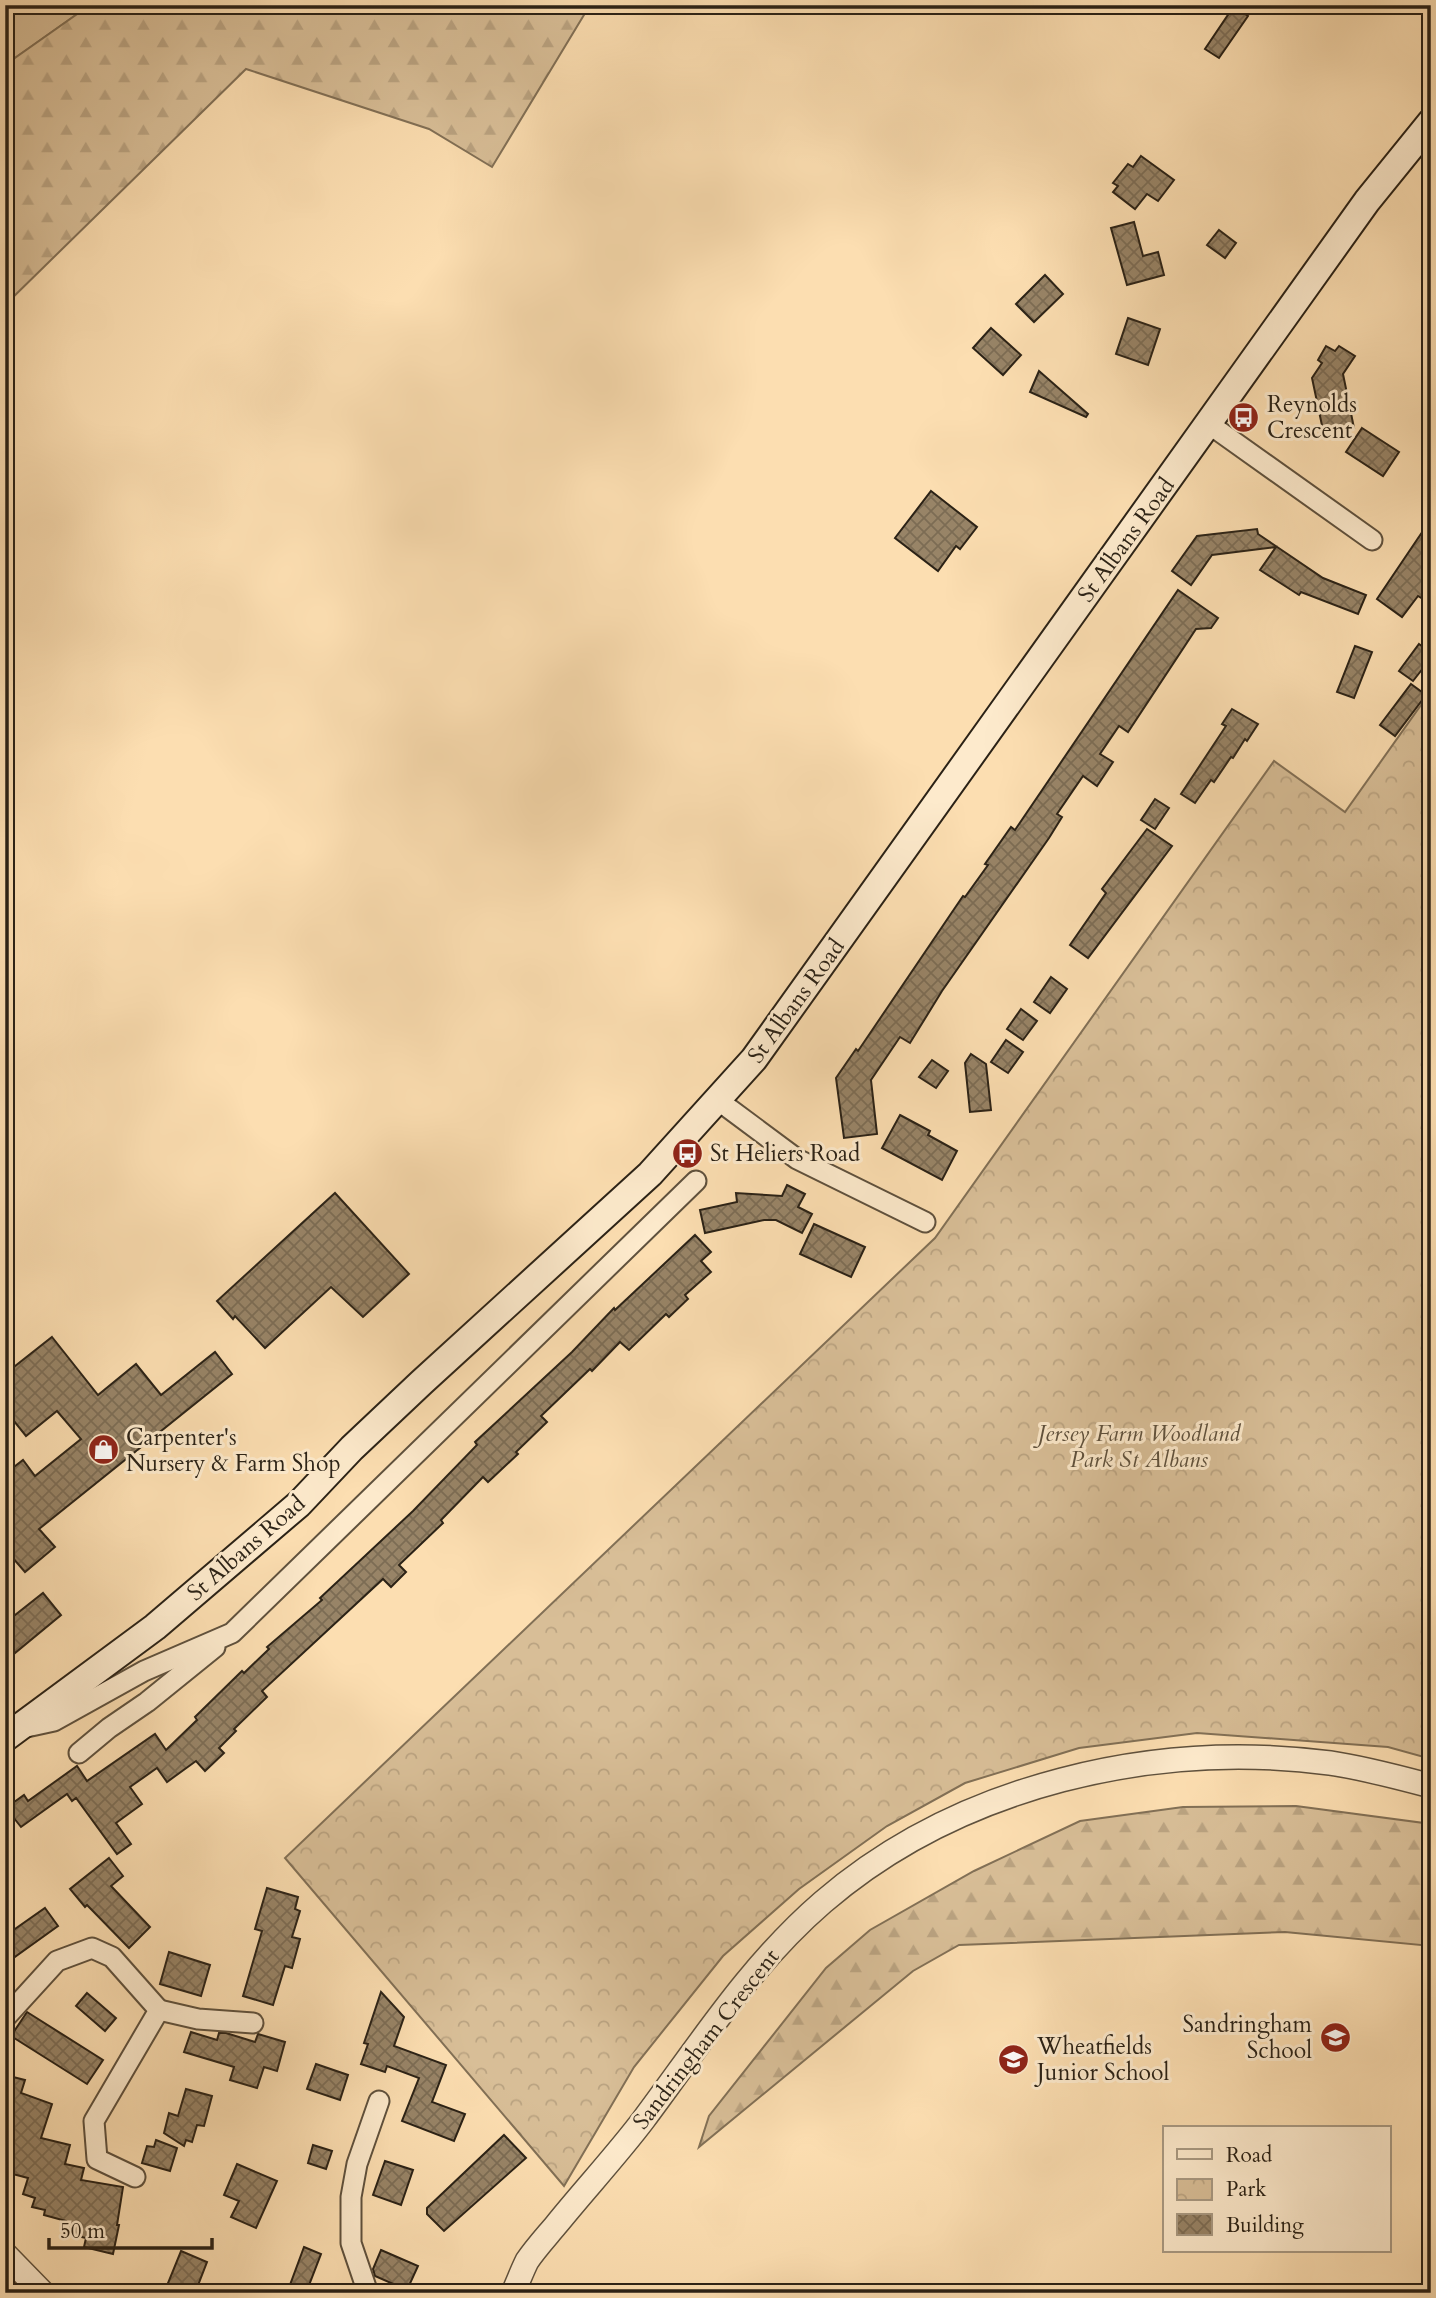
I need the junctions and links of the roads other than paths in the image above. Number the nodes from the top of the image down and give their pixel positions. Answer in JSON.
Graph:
{"nodes":[{"id":1,"x":1431,"y":122,"type":"edge"},
{"id":2,"x":1209,"y":424,"type":"junction"},
{"id":3,"x":1372,"y":540,"type":"dead end"},
{"id":4,"x":719,"y":1101,"type":"junction"},
{"id":5,"x":696,"y":1181,"type":"dead end"},
{"id":6,"x":925,"y":1222,"type":"dead end"},
{"id":7,"x":232,"y":1633,"type":"junction"},
{"id":8,"x":10,"y":1734,"type":"edge"},
{"id":9,"x":79,"y":1753,"type":"dead end"},
{"id":10,"x":1431,"y":1786,"type":"edge"},
{"id":11,"x":159,"y":2010,"type":"junction"},
{"id":12,"x":5,"y":2018,"type":"edge"},
{"id":13,"x":253,"y":2023,"type":"dead end"},
{"id":14,"x":379,"y":2101,"type":"dead end"},
{"id":15,"x":135,"y":2177,"type":"dead end"},
{"id":16,"x":5,"y":2254,"type":"edge"},
{"id":17,"x":43,"y":2293,"type":"edge"},
{"id":18,"x":368,"y":2293,"type":"edge"},
{"id":19,"x":513,"y":2293,"type":"edge"}],
"edges":[{"from":1,"to":2,"type":"main road","name":"St Albans Road"},
{"from":2,"to":3,"type":"street"},
{"from":2,"to":4,"type":"main road","name":"St Albans Road"},
{"from":4,"to":6,"type":"street"},
{"from":4,"to":8,"type":"main road","name":"St Albans Road"},
{"from":5,"to":7,"type":"street"},
{"from":7,"to":8,"type":"street"},
{"from":7,"to":9,"type":"street"},
{"from":10,"to":19,"type":"street","name":"Sandringham Crescent"},
{"from":11,"to":12,"type":"street"},
{"from":11,"to":13,"type":"street"},
{"from":11,"to":15,"type":"street"},
{"from":14,"to":18,"type":"street"},
{"from":16,"to":17,"type":"street"}]}
